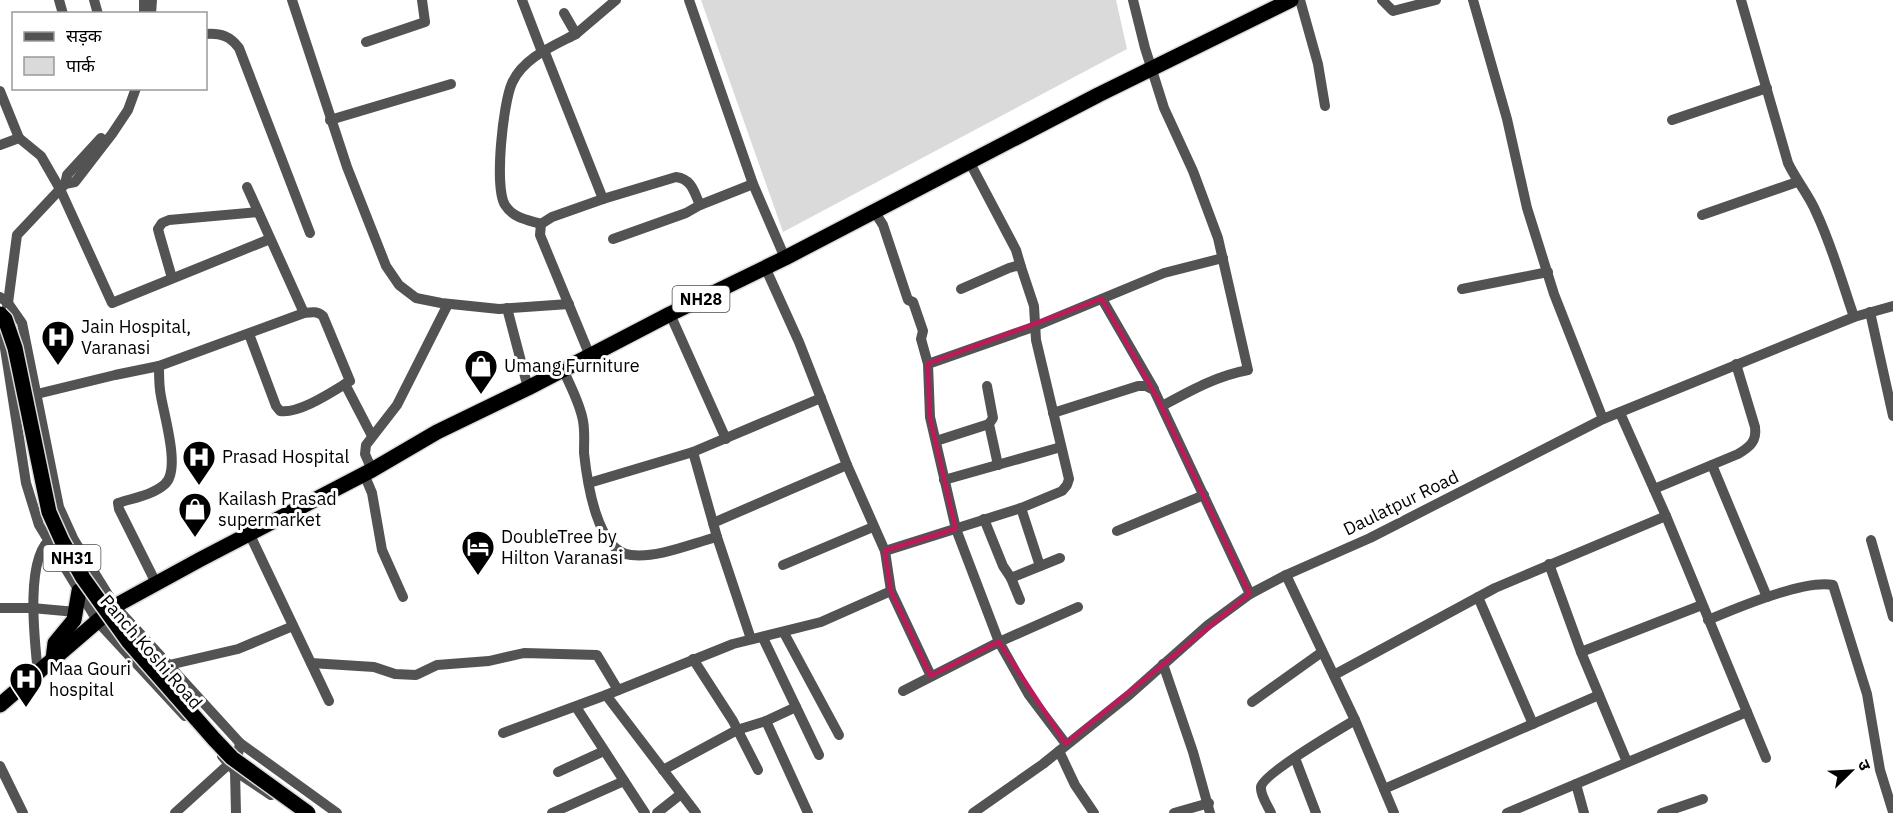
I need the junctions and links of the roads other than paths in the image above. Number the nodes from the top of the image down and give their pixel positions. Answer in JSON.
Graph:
{"nodes":[{"id":1,"x":292,"y":0,"type":"edge"},
{"id":2,"x":422,"y":0,"type":"edge"},
{"id":3,"x":522,"y":0,"type":"edge"},
{"id":4,"x":616,"y":0,"type":"edge"},
{"id":5,"x":689,"y":0,"type":"edge"},
{"id":6,"x":1133,"y":0,"type":"edge"},
{"id":7,"x":1292,"y":0,"type":"edge"},
{"id":8,"x":1300,"y":0,"type":"edge"},
{"id":9,"x":1382,"y":0,"type":"edge"},
{"id":10,"x":1436,"y":0,"type":"edge"},
{"id":11,"x":1473,"y":0,"type":"edge"},
{"id":12,"x":1741,"y":0,"type":"edge"},
{"id":13,"x":564,"y":13,"type":"dead end"},
{"id":14,"x":207,"y":34,"type":"edge"},
{"id":15,"x":576,"y":34,"type":"junction"},
{"id":16,"x":366,"y":42,"type":"dead end"},
{"id":17,"x":542,"y":51,"type":"junction"},
{"id":18,"x":1153,"y":68,"type":"junction"},
{"id":19,"x":451,"y":84,"type":"dead end"},
{"id":20,"x":1767,"y":88,"type":"junction"},
{"id":21,"x":130,"y":90,"type":"edge"},
{"id":22,"x":0,"y":91,"type":"edge"},
{"id":23,"x":1325,"y":106,"type":"dead end"},
{"id":24,"x":330,"y":120,"type":"junction"},
{"id":25,"x":1671,"y":120,"type":"dead end"},
{"id":26,"x":19,"y":138,"type":"junction"},
{"id":27,"x":0,"y":146,"type":"edge"},
{"id":28,"x":969,"y":161,"type":"junction"},
{"id":29,"x":1797,"y":182,"type":"junction"},
{"id":30,"x":753,"y":184,"type":"junction"},
{"id":31,"x":62,"y":187,"type":"junction"},
{"id":32,"x":248,"y":187,"type":"dead end"},
{"id":33,"x":603,"y":200,"type":"junction"},
{"id":34,"x":700,"y":205,"type":"junction"},
{"id":35,"x":874,"y":211,"type":"junction"},
{"id":36,"x":258,"y":212,"type":"junction"},
{"id":37,"x":1702,"y":215,"type":"dead end"},
{"id":38,"x":541,"y":224,"type":"junction"},
{"id":39,"x":310,"y":233,"type":"dead end"},
{"id":40,"x":270,"y":239,"type":"junction"},
{"id":41,"x":614,"y":239,"type":"dead end"},
{"id":42,"x":785,"y":258,"type":"junction"},
{"id":43,"x":1223,"y":258,"type":"junction"},
{"id":44,"x":765,"y":267,"type":"junction"},
{"id":45,"x":1021,"y":267,"type":"junction"},
{"id":46,"x":1548,"y":273,"type":"junction"},
{"id":47,"x":172,"y":278,"type":"junction"},
{"id":48,"x":1462,"y":289,"type":"dead end"},
{"id":49,"x":961,"y":290,"type":"dead end"},
{"id":50,"x":1102,"y":299,"type":"junction"},
{"id":51,"x":448,"y":304,"type":"junction"},
{"id":52,"x":569,"y":304,"type":"junction"},
{"id":53,"x":1893,"y":306,"type":"edge"},
{"id":54,"x":507,"y":308,"type":"junction"},
{"id":55,"x":1870,"y":312,"type":"junction"},
{"id":56,"x":2,"y":314,"type":"edge"},
{"id":57,"x":304,"y":314,"type":"junction"},
{"id":58,"x":670,"y":314,"type":"junction"},
{"id":59,"x":1854,"y":317,"type":"junction"},
{"id":60,"x":1036,"y":326,"type":"junction"},
{"id":61,"x":249,"y":334,"type":"junction"},
{"id":62,"x":590,"y":356,"type":"junction"},
{"id":63,"x":928,"y":364,"type":"junction"},
{"id":64,"x":1736,"y":364,"type":"junction"},
{"id":65,"x":159,"y":366,"type":"junction"},
{"id":66,"x":563,"y":369,"type":"junction"},
{"id":67,"x":34,"y":379,"type":"junction"},
{"id":68,"x":5,"y":383,"type":"edge"},
{"id":69,"x":345,"y":384,"type":"junction"},
{"id":70,"x":987,"y":386,"type":"dead end"},
{"id":71,"x":528,"y":388,"type":"junction"},
{"id":72,"x":1154,"y":390,"type":"junction"},
{"id":73,"x":37,"y":394,"type":"junction"},
{"id":74,"x":821,"y":398,"type":"junction"},
{"id":75,"x":1162,"y":406,"type":"junction"},
{"id":76,"x":1620,"y":412,"type":"junction"},
{"id":77,"x":1053,"y":413,"type":"junction"},
{"id":78,"x":1893,"y":416,"type":"edge"},
{"id":79,"x":1603,"y":419,"type":"junction"},
{"id":80,"x":989,"y":424,"type":"junction"},
{"id":81,"x":372,"y":436,"type":"junction"},
{"id":82,"x":726,"y":439,"type":"junction"},
{"id":83,"x":936,"y":441,"type":"junction"},
{"id":84,"x":1061,"y":447,"type":"junction"},
{"id":85,"x":693,"y":452,"type":"junction"},
{"id":86,"x":847,"y":465,"type":"junction"},
{"id":87,"x":998,"y":465,"type":"junction"},
{"id":88,"x":1712,"y":465,"type":"junction"},
{"id":89,"x":368,"y":472,"type":"junction"},
{"id":90,"x":944,"y":480,"type":"junction"},
{"id":91,"x":589,"y":483,"type":"junction"},
{"id":92,"x":1654,"y":489,"type":"junction"},
{"id":93,"x":1204,"y":495,"type":"junction"},
{"id":94,"x":1021,"y":508,"type":"junction"},
{"id":95,"x":1666,"y":516,"type":"junction"},
{"id":96,"x":984,"y":519,"type":"junction"},
{"id":97,"x":713,"y":523,"type":"junction"},
{"id":98,"x":873,"y":527,"type":"junction"},
{"id":99,"x":69,"y":528,"type":"junction"},
{"id":100,"x":956,"y":529,"type":"junction"},
{"id":101,"x":1117,"y":531,"type":"dead end"},
{"id":102,"x":249,"y":533,"type":"junction"},
{"id":103,"x":717,"y":537,"type":"junction"},
{"id":104,"x":48,"y":540,"type":"junction"},
{"id":105,"x":1871,"y":540,"type":"dead end"},
{"id":106,"x":885,"y":551,"type":"junction"},
{"id":107,"x":1060,"y":558,"type":"dead end"},
{"id":108,"x":1549,"y":564,"type":"junction"},
{"id":109,"x":783,"y":565,"type":"dead end"},
{"id":110,"x":1040,"y":566,"type":"junction"},
{"id":111,"x":1286,"y":575,"type":"junction"},
{"id":112,"x":1011,"y":578,"type":"junction"},
{"id":113,"x":156,"y":583,"type":"junction"},
{"id":114,"x":79,"y":591,"type":"junction"},
{"id":115,"x":891,"y":591,"type":"junction"},
{"id":116,"x":1250,"y":594,"type":"junction"},
{"id":117,"x":403,"y":597,"type":"dead end"},
{"id":118,"x":1478,"y":597,"type":"junction"},
{"id":119,"x":1767,"y":597,"type":"junction"},
{"id":120,"x":1020,"y":600,"type":"dead end"},
{"id":121,"x":1702,"y":605,"type":"junction"},
{"id":122,"x":115,"y":606,"type":"junction"},
{"id":123,"x":1078,"y":607,"type":"dead end"},
{"id":124,"x":0,"y":608,"type":"edge"},
{"id":125,"x":32,"y":608,"type":"junction"},
{"id":126,"x":76,"y":612,"type":"junction"},
{"id":127,"x":1893,"y":616,"type":"edge"},
{"id":128,"x":1708,"y":620,"type":"junction"},
{"id":129,"x":98,"y":622,"type":"junction"},
{"id":130,"x":293,"y":626,"type":"junction"},
{"id":131,"x":784,"y":633,"type":"junction"},
{"id":132,"x":757,"y":639,"type":"junction"},
{"id":133,"x":999,"y":642,"type":"junction"},
{"id":134,"x":1322,"y":652,"type":"junction"},
{"id":135,"x":1581,"y":652,"type":"junction"},
{"id":136,"x":693,"y":659,"type":"junction"},
{"id":137,"x":53,"y":660,"type":"junction"},
{"id":138,"x":311,"y":663,"type":"junction"},
{"id":139,"x":1163,"y":664,"type":"junction"},
{"id":140,"x":169,"y":665,"type":"junction"},
{"id":141,"x":38,"y":673,"type":"junction"},
{"id":142,"x":1334,"y":675,"type":"junction"},
{"id":143,"x":931,"y":676,"type":"junction"},
{"id":144,"x":618,"y":690,"type":"junction"},
{"id":145,"x":903,"y":691,"type":"dead end"},
{"id":146,"x":606,"y":695,"type":"junction"},
{"id":147,"x":1599,"y":695,"type":"junction"},
{"id":148,"x":329,"y":701,"type":"dead end"},
{"id":149,"x":1252,"y":702,"type":"dead end"},
{"id":150,"x":0,"y":705,"type":"edge"},
{"id":151,"x":576,"y":707,"type":"junction"},
{"id":152,"x":796,"y":707,"type":"junction"},
{"id":153,"x":1747,"y":712,"type":"junction"},
{"id":154,"x":1355,"y":720,"type":"junction"},
{"id":155,"x":766,"y":721,"type":"junction"},
{"id":156,"x":1533,"y":724,"type":"junction"},
{"id":157,"x":737,"y":730,"type":"junction"},
{"id":158,"x":503,"y":733,"type":"dead end"},
{"id":159,"x":839,"y":735,"type":"dead end"},
{"id":160,"x":240,"y":743,"type":"junction"},
{"id":161,"x":1063,"y":747,"type":"junction"},
{"id":162,"x":604,"y":751,"type":"junction"},
{"id":163,"x":819,"y":755,"type":"dead end"},
{"id":164,"x":1295,"y":758,"type":"junction"},
{"id":165,"x":1766,"y":758,"type":"dead end"},
{"id":166,"x":1627,"y":762,"type":"junction"},
{"id":167,"x":0,"y":766,"type":"edge"},
{"id":168,"x":232,"y":767,"type":"junction"},
{"id":169,"x":663,"y":770,"type":"junction"},
{"id":170,"x":758,"y":770,"type":"dead end"},
{"id":171,"x":558,"y":772,"type":"dead end"},
{"id":172,"x":624,"y":781,"type":"junction"},
{"id":173,"x":1576,"y":784,"type":"junction"},
{"id":174,"x":1384,"y":789,"type":"junction"},
{"id":175,"x":681,"y":794,"type":"junction"},
{"id":176,"x":1703,"y":799,"type":"dead end"},
{"id":177,"x":1209,"y":808,"type":"edge"},
{"id":178,"x":1893,"y":812,"type":"edge"},
{"id":179,"x":23,"y":813,"type":"edge"},
{"id":180,"x":175,"y":813,"type":"edge"},
{"id":181,"x":236,"y":813,"type":"edge"},
{"id":182,"x":298,"y":813,"type":"edge"},
{"id":183,"x":308,"y":813,"type":"edge"},
{"id":184,"x":337,"y":813,"type":"edge"},
{"id":185,"x":552,"y":813,"type":"edge"},
{"id":186,"x":645,"y":813,"type":"edge"},
{"id":187,"x":657,"y":813,"type":"edge"},
{"id":188,"x":696,"y":813,"type":"edge"},
{"id":189,"x":808,"y":813,"type":"edge"},
{"id":190,"x":973,"y":813,"type":"edge"},
{"id":191,"x":1094,"y":813,"type":"edge"},
{"id":192,"x":1174,"y":813,"type":"edge"},
{"id":193,"x":1271,"y":813,"type":"edge"},
{"id":194,"x":1316,"y":813,"type":"edge"},
{"id":195,"x":1394,"y":813,"type":"edge"},
{"id":196,"x":1507,"y":813,"type":"edge"},
{"id":197,"x":1584,"y":813,"type":"edge"},
{"id":198,"x":1662,"y":813,"type":"edge"}],
"edges":[{"from":1,"to":24,"type":"street"},
{"from":2,"to":16,"type":"street"},
{"from":3,"to":17,"type":"street"},
{"from":4,"to":15,"type":"street"},
{"from":5,"to":30,"type":"street"},
{"from":6,"to":18,"type":"street"},
{"from":7,"to":18,"type":"highway","number":"NH28"},
{"from":8,"to":23,"type":"street"},
{"from":9,"to":10,"type":"street"},
{"from":11,"to":46,"type":"street"},
{"from":12,"to":20,"type":"street"},
{"from":13,"to":15,"type":"street"},
{"from":14,"to":39,"type":"street"},
{"from":15,"to":17,"type":"street"},
{"from":17,"to":33,"type":"street"},
{"from":17,"to":38,"type":"street"},
{"from":18,"to":28,"type":"highway","number":"NH28"},
{"from":18,"to":43,"type":"street"},
{"from":19,"to":24,"type":"street"},
{"from":20,"to":25,"type":"street"},
{"from":20,"to":29,"type":"street"},
{"from":21,"to":31,"type":"street","name":"Panch Koshi Road"},
{"from":22,"to":26,"type":"street"},
{"from":24,"to":51,"type":"street"},
{"from":26,"to":27,"type":"street"},
{"from":26,"to":31,"type":"street"},
{"from":28,"to":35,"type":"highway","number":"NH28"},
{"from":28,"to":45,"type":"street"},
{"from":29,"to":37,"type":"street"},
{"from":29,"to":59,"type":"street"},
{"from":30,"to":34,"type":"street"},
{"from":30,"to":42,"type":"street"},
{"from":31,"to":47,"type":"street"},
{"from":31,"to":56,"type":"street","name":"Panch Koshi Road"},
{"from":32,"to":36,"type":"street"},
{"from":33,"to":34,"type":"street"},
{"from":33,"to":38,"type":"street"},
{"from":34,"to":41,"type":"street"},
{"from":35,"to":42,"type":"highway","number":"NH28"},
{"from":35,"to":63,"type":"street"},
{"from":36,"to":40,"type":"street"},
{"from":36,"to":47,"type":"street"},
{"from":38,"to":52,"type":"street"},
{"from":40,"to":47,"type":"street"},
{"from":40,"to":57,"type":"street"},
{"from":42,"to":44,"type":"highway","number":"NH28"},
{"from":43,"to":50,"type":"street"},
{"from":43,"to":75,"type":"street"},
{"from":44,"to":58,"type":"highway","number":"NH28"},
{"from":44,"to":74,"type":"street"},
{"from":45,"to":49,"type":"street"},
{"from":45,"to":60,"type":"street"},
{"from":46,"to":48,"type":"street"},
{"from":46,"to":79,"type":"street"},
{"from":50,"to":60,"type":"street"},
{"from":50,"to":72,"type":"street"},
{"from":51,"to":54,"type":"street"},
{"from":51,"to":81,"type":"street"},
{"from":52,"to":54,"type":"street"},
{"from":52,"to":62,"type":"street"},
{"from":53,"to":55,"type":"street","name":"Daulatpur Road"},
{"from":54,"to":71,"type":"street"},
{"from":55,"to":59,"type":"street","name":"Daulatpur Road"},
{"from":55,"to":78,"type":"street"},
{"from":56,"to":67,"type":"street","name":"Panch Koshi Road"},
{"from":56,"to":68,"type":"street","name":"Panch Koshi Road"},
{"from":56,"to":183,"type":"highway","number":"NH31","bridge":true},
{"from":57,"to":61,"type":"street"},
{"from":57,"to":69,"type":"street"},
{"from":58,"to":62,"type":"highway","number":"NH28"},
{"from":58,"to":82,"type":"street"},
{"from":59,"to":64,"type":"street","name":"Daulatpur Road"},
{"from":60,"to":63,"type":"street"},
{"from":60,"to":77,"type":"street"},
{"from":61,"to":65,"type":"street"},
{"from":61,"to":69,"type":"street"},
{"from":62,"to":66,"type":"highway","number":"NH28"},
{"from":63,"to":83,"type":"street"},
{"from":64,"to":76,"type":"street","name":"Daulatpur Road"},
{"from":64,"to":88,"type":"street"},
{"from":65,"to":73,"type":"street"},
{"from":65,"to":113,"type":"street"},
{"from":66,"to":71,"type":"highway","number":"NH28"},
{"from":66,"to":91,"type":"street"},
{"from":67,"to":68,"type":"street"},
{"from":67,"to":73,"type":"street","name":"Panch Koshi Road"},
{"from":68,"to":104,"type":"street","name":"Panch Koshi Road"},
{"from":69,"to":81,"type":"street"},
{"from":70,"to":80,"type":"street"},
{"from":71,"to":89,"type":"highway","number":"NH28"},
{"from":72,"to":75,"type":"street"},
{"from":72,"to":77,"type":"street"},
{"from":73,"to":99,"type":"street","name":"Panch Koshi Road"},
{"from":74,"to":82,"type":"street"},
{"from":74,"to":86,"type":"street"},
{"from":75,"to":93,"type":"street"},
{"from":76,"to":79,"type":"street","name":"Daulatpur Road"},
{"from":76,"to":92,"type":"street"},
{"from":77,"to":84,"type":"street"},
{"from":79,"to":111,"type":"street","name":"Daulatpur Road"},
{"from":80,"to":83,"type":"street"},
{"from":80,"to":87,"type":"street"},
{"from":81,"to":89,"type":"street"},
{"from":82,"to":85,"type":"street"},
{"from":83,"to":90,"type":"street"},
{"from":84,"to":87,"type":"street"},
{"from":84,"to":94,"type":"street"},
{"from":85,"to":91,"type":"street"},
{"from":85,"to":97,"type":"street"},
{"from":86,"to":97,"type":"street"},
{"from":86,"to":98,"type":"street"},
{"from":87,"to":90,"type":"street"},
{"from":88,"to":92,"type":"street"},
{"from":88,"to":119,"type":"street"},
{"from":89,"to":102,"type":"highway","number":"NH28"},
{"from":89,"to":117,"type":"street"},
{"from":90,"to":100,"type":"street"},
{"from":91,"to":103,"type":"street"},
{"from":92,"to":95,"type":"street"},
{"from":93,"to":101,"type":"street"},
{"from":93,"to":116,"type":"street"},
{"from":94,"to":96,"type":"street"},
{"from":94,"to":110,"type":"street"},
{"from":95,"to":108,"type":"street"},
{"from":95,"to":121,"type":"street"},
{"from":96,"to":100,"type":"street"},
{"from":96,"to":112,"type":"street"},
{"from":97,"to":103,"type":"street"},
{"from":98,"to":106,"type":"street"},
{"from":98,"to":109,"type":"street"},
{"from":99,"to":104,"type":"street"},
{"from":99,"to":122,"type":"street","name":"Panch Koshi Road"},
{"from":100,"to":106,"type":"street"},
{"from":100,"to":133,"type":"street"},
{"from":102,"to":113,"type":"highway","number":"NH28"},
{"from":102,"to":130,"type":"street"},
{"from":103,"to":132,"type":"street"},
{"from":104,"to":114,"type":"street","name":"Panch Koshi Road"},
{"from":104,"to":125,"type":"street"},
{"from":105,"to":127,"type":"street"},
{"from":106,"to":115,"type":"street"},
{"from":107,"to":110,"type":"street"},
{"from":108,"to":118,"type":"street"},
{"from":108,"to":135,"type":"street"},
{"from":110,"to":112,"type":"street"},
{"from":111,"to":116,"type":"street","name":"Daulatpur Road"},
{"from":111,"to":134,"type":"street"},
{"from":112,"to":120,"type":"street"},
{"from":113,"to":122,"type":"highway","number":"NH28"},
{"from":114,"to":126,"type":"highway"},
{"from":114,"to":129,"type":"street","name":"Panch Koshi Road"},
{"from":115,"to":131,"type":"street"},
{"from":115,"to":143,"type":"street"},
{"from":116,"to":139,"type":"street","name":"Daulatpur Road"},
{"from":118,"to":142,"type":"street"},
{"from":118,"to":156,"type":"street"},
{"from":119,"to":128,"type":"street"},
{"from":119,"to":178,"type":"street"},
{"from":121,"to":128,"type":"street"},
{"from":121,"to":135,"type":"street"},
{"from":122,"to":129,"type":"highway","number":"NH28"},
{"from":122,"to":140,"type":"street","name":"Panch Koshi Road"},
{"from":123,"to":133,"type":"street"},
{"from":124,"to":125,"type":"street"},
{"from":125,"to":126,"type":"street"},
{"from":125,"to":141,"type":"street"},
{"from":126,"to":137,"type":"highway"},
{"from":128,"to":153,"type":"street"},
{"from":129,"to":137,"type":"highway"},
{"from":129,"to":168,"type":"street","name":"Panch Koshi Road"},
{"from":130,"to":138,"type":"street"},
{"from":130,"to":140,"type":"street"},
{"from":131,"to":132,"type":"street"},
{"from":131,"to":159,"type":"street"},
{"from":132,"to":136,"type":"street"},
{"from":132,"to":152,"type":"street"},
{"from":133,"to":143,"type":"street"},
{"from":133,"to":161,"type":"street"},
{"from":134,"to":142,"type":"street"},
{"from":134,"to":149,"type":"street"},
{"from":135,"to":147,"type":"street"},
{"from":136,"to":144,"type":"street"},
{"from":136,"to":157,"type":"street"},
{"from":137,"to":141,"type":"highway"},
{"from":138,"to":144,"type":"street"},
{"from":138,"to":148,"type":"street"},
{"from":139,"to":161,"type":"street","name":"Daulatpur Road"},
{"from":139,"to":177,"type":"street"},
{"from":140,"to":160,"type":"street","name":"Panch Koshi Road"},
{"from":141,"to":150,"type":"highway"},
{"from":142,"to":154,"type":"street"},
{"from":143,"to":145,"type":"street"},
{"from":144,"to":146,"type":"street"},
{"from":146,"to":151,"type":"street"},
{"from":146,"to":169,"type":"street"},
{"from":147,"to":156,"type":"street"},
{"from":147,"to":166,"type":"street"},
{"from":151,"to":158,"type":"street"},
{"from":151,"to":162,"type":"street"},
{"from":152,"to":155,"type":"street"},
{"from":152,"to":163,"type":"street"},
{"from":153,"to":165,"type":"street"},
{"from":153,"to":166,"type":"street"},
{"from":154,"to":164,"type":"street"},
{"from":154,"to":174,"type":"street"},
{"from":155,"to":157,"type":"street"},
{"from":155,"to":189,"type":"street"},
{"from":156,"to":174,"type":"street"},
{"from":157,"to":169,"type":"street"},
{"from":157,"to":170,"type":"street"},
{"from":160,"to":168,"type":"street"},
{"from":160,"to":184,"type":"street","name":"Panch Koshi Road"},
{"from":161,"to":190,"type":"street","name":"Daulatpur Road"},
{"from":161,"to":191,"type":"street"},
{"from":162,"to":171,"type":"street"},
{"from":162,"to":172,"type":"street"},
{"from":164,"to":193,"type":"street"},
{"from":164,"to":194,"type":"street"},
{"from":166,"to":173,"type":"street"},
{"from":167,"to":179,"type":"street"},
{"from":168,"to":180,"type":"street"},
{"from":168,"to":181,"type":"street"},
{"from":168,"to":182,"type":"street","name":"Panch Koshi Road"},
{"from":169,"to":175,"type":"street"},
{"from":172,"to":185,"type":"street"},
{"from":172,"to":186,"type":"street"},
{"from":173,"to":196,"type":"street"},
{"from":173,"to":197,"type":"street"},
{"from":174,"to":195,"type":"street"},
{"from":175,"to":187,"type":"street"},
{"from":175,"to":188,"type":"street"},
{"from":176,"to":198,"type":"street"},
{"from":177,"to":192,"type":"street"}]}
